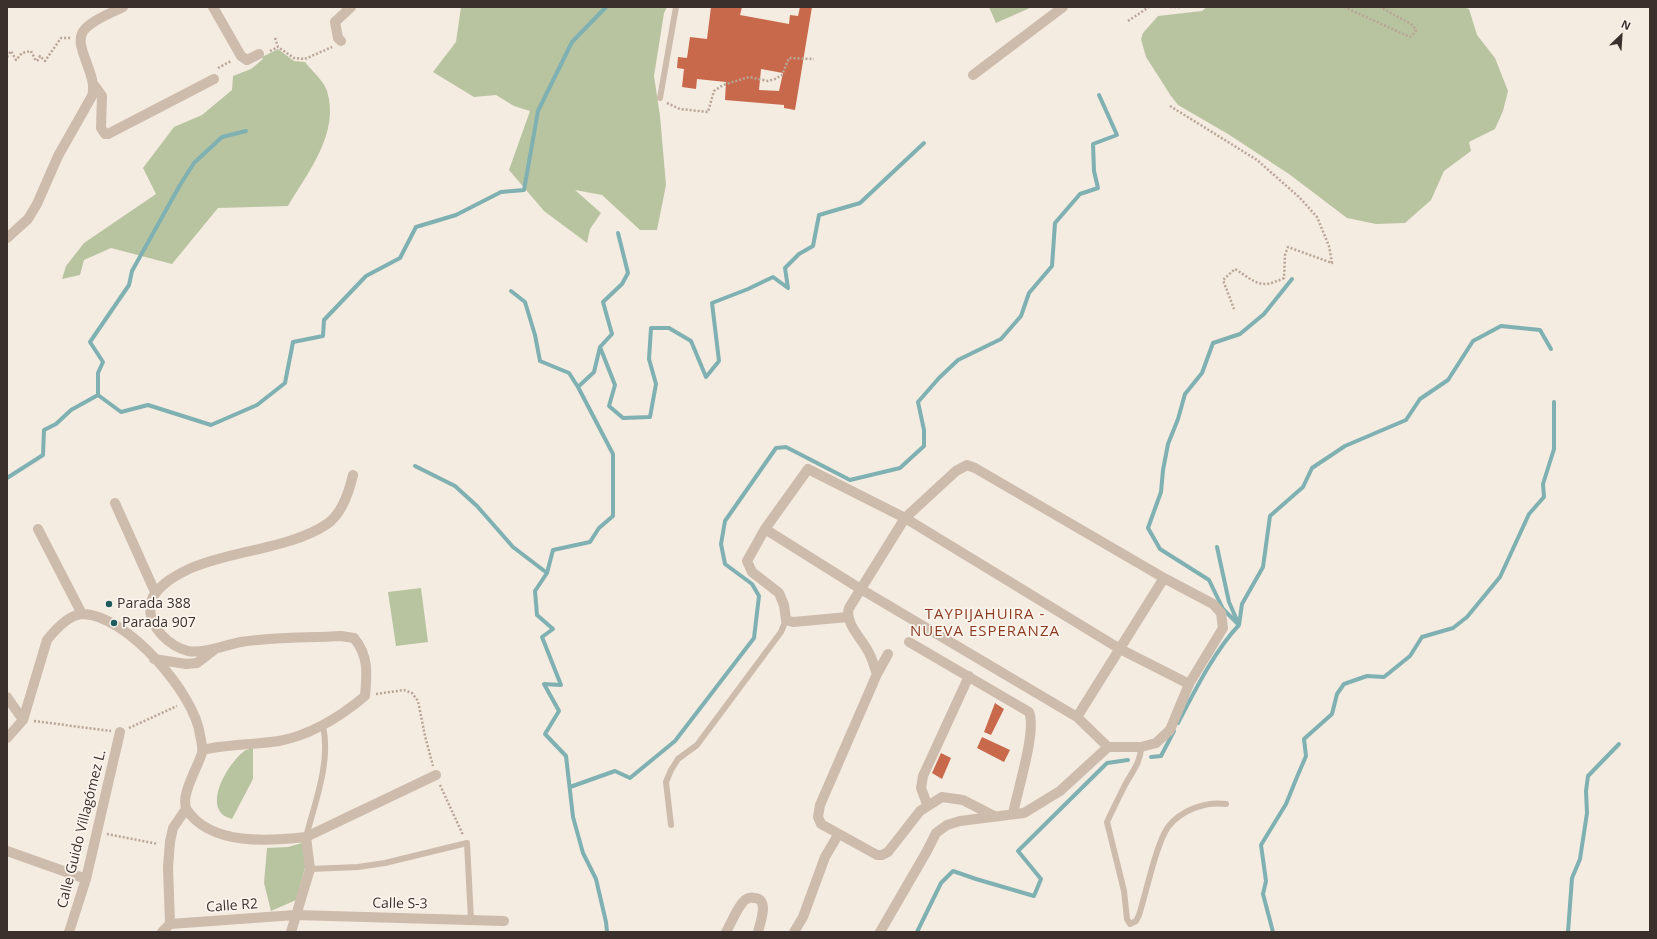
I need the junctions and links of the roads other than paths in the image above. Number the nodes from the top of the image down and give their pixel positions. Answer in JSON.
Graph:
{"nodes":[{"id":1,"x":123,"y":7,"type":"edge"},
{"id":2,"x":213,"y":7,"type":"edge"},
{"id":3,"x":351,"y":7,"type":"edge"},
{"id":4,"x":676,"y":7,"type":"edge"},
{"id":5,"x":1063,"y":7,"type":"edge"},
{"id":6,"x":340,"y":41,"type":"road end"},
{"id":7,"x":259,"y":54,"type":"dead end"},
{"id":8,"x":973,"y":74,"type":"dead end"},
{"id":9,"x":214,"y":75,"type":"road end"},
{"id":10,"x":94,"y":85,"type":"junction"},
{"id":11,"x":660,"y":98,"type":"road end"},
{"id":12,"x":7,"y":238,"type":"edge"},
{"id":13,"x":353,"y":475,"type":"dead end"},
{"id":14,"x":115,"y":504,"type":"dead end"},
{"id":15,"x":905,"y":518,"type":"junction"},
{"id":16,"x":38,"y":529,"type":"dead end"},
{"id":17,"x":765,"y":529,"type":"junction"},
{"id":18,"x":1164,"y":578,"type":"junction"},
{"id":19,"x":859,"y":588,"type":"junction"},
{"id":20,"x":156,"y":592,"type":"junction"},
{"id":21,"x":82,"y":614,"type":"junction"},
{"id":22,"x":848,"y":617,"type":"junction"},
{"id":23,"x":786,"y":620,"type":"junction"},
{"id":24,"x":909,"y":642,"type":"dead end"},
{"id":25,"x":219,"y":646,"type":"junction"},
{"id":26,"x":1120,"y":649,"type":"junction"},
{"id":27,"x":888,"y":654,"type":"dead end"},
{"id":28,"x":154,"y":660,"type":"junction"},
{"id":29,"x":877,"y":674,"type":"junction"},
{"id":30,"x":969,"y":676,"type":"junction"},
{"id":31,"x":1189,"y":684,"type":"junction"},
{"id":32,"x":7,"y":697,"type":"edge"},
{"id":33,"x":1077,"y":717,"type":"junction"},
{"id":34,"x":23,"y":720,"type":"junction"},
{"id":35,"x":322,"y":726,"type":"junction"},
{"id":36,"x":120,"y":732,"type":"road end"},
{"id":37,"x":7,"y":738,"type":"edge"},
{"id":38,"x":1108,"y":747,"type":"junction"},
{"id":39,"x":1141,"y":747,"type":"junction"},
{"id":40,"x":202,"y":750,"type":"junction"},
{"id":41,"x":436,"y":776,"type":"road end"},
{"id":42,"x":928,"y":804,"type":"junction"},
{"id":43,"x":1226,"y":804,"type":"dead end"},
{"id":44,"x":186,"y":809,"type":"junction"},
{"id":45,"x":1014,"y":814,"type":"junction"},
{"id":46,"x":994,"y":816,"type":"junction"},
{"id":47,"x":671,"y":825,"type":"dead end"},
{"id":48,"x":838,"y":835,"type":"junction"},
{"id":49,"x":306,"y":837,"type":"junction"},
{"id":50,"x":7,"y":851,"type":"edge"},
{"id":51,"x":310,"y":869,"type":"junction"},
{"id":52,"x":86,"y":879,"type":"junction"},
{"id":53,"x":295,"y":915,"type":"junction"},
{"id":54,"x":471,"y":920,"type":"junction"},
{"id":55,"x":504,"y":921,"type":"dead end"},
{"id":56,"x":170,"y":924,"type":"junction"},
{"id":57,"x":69,"y":932,"type":"edge"},
{"id":58,"x":162,"y":932,"type":"edge"},
{"id":59,"x":291,"y":932,"type":"edge"},
{"id":60,"x":726,"y":932,"type":"edge"},
{"id":61,"x":758,"y":932,"type":"edge"},
{"id":62,"x":794,"y":932,"type":"edge"},
{"id":63,"x":880,"y":932,"type":"edge"}],
"edges":[{"from":1,"to":10,"type":"street"},
{"from":2,"to":7,"type":"street"},
{"from":3,"to":6,"type":"street"},
{"from":4,"to":11,"type":"lane"},
{"from":5,"to":8,"type":"street"},
{"from":9,"to":10,"type":"street"},
{"from":10,"to":12,"type":"street"},
{"from":13,"to":20,"type":"street"},
{"from":14,"to":20,"type":"street"},
{"from":15,"to":17,"type":"street"},
{"from":15,"to":18,"type":"street"},
{"from":15,"to":19,"type":"street"},
{"from":15,"to":26,"type":"street"},
{"from":16,"to":21,"type":"street"},
{"from":17,"to":19,"type":"street"},
{"from":17,"to":23,"type":"street"},
{"from":18,"to":26,"type":"street"},
{"from":18,"to":31,"type":"street"},
{"from":19,"to":22,"type":"street"},
{"from":19,"to":33,"type":"street"},
{"from":20,"to":25,"type":"street"},
{"from":21,"to":28,"type":"street"},
{"from":21,"to":34,"type":"street"},
{"from":22,"to":23,"type":"street"},
{"from":22,"to":29,"type":"street"},
{"from":23,"to":47,"type":"lane"},
{"from":24,"to":30,"type":"street"},
{"from":25,"to":28,"type":"street"},
{"from":25,"to":35,"type":"street"},
{"from":26,"to":31,"type":"street"},
{"from":26,"to":33,"type":"street"},
{"from":27,"to":29,"type":"street"},
{"from":28,"to":40,"type":"street"},
{"from":29,"to":48,"type":"street"},
{"from":30,"to":42,"type":"street"},
{"from":30,"to":45,"type":"street"},
{"from":31,"to":39,"type":"street"},
{"from":32,"to":34,"type":"street"},
{"from":33,"to":38,"type":"street"},
{"from":34,"to":37,"type":"street"},
{"from":35,"to":40,"type":"street"},
{"from":35,"to":49,"type":"lane"},
{"from":36,"to":52,"type":"street","name":"Calle Guido Villagómez L."},
{"from":38,"to":39,"type":"street"},
{"from":38,"to":45,"type":"street"},
{"from":39,"to":43,"type":"lane"},
{"from":40,"to":44,"type":"street"},
{"from":41,"to":49,"type":"street"},
{"from":42,"to":46,"type":"street"},
{"from":42,"to":48,"type":"street"},
{"from":44,"to":49,"type":"street"},
{"from":44,"to":56,"type":"street"},
{"from":45,"to":46,"type":"street"},
{"from":46,"to":63,"type":"street"},
{"from":48,"to":62,"type":"street"},
{"from":49,"to":51,"type":"street"},
{"from":50,"to":52,"type":"street"},
{"from":51,"to":53,"type":"street"},
{"from":51,"to":54,"type":"lane"},
{"from":52,"to":57,"type":"street","name":"Calle Guido Villagómez L."},
{"from":53,"to":54,"type":"street","name":"Calle S-3"},
{"from":53,"to":56,"type":"street","name":"Calle R2"},
{"from":53,"to":59,"type":"street"},
{"from":54,"to":55,"type":"street","name":"Calle S-3"},
{"from":56,"to":58,"type":"street"},
{"from":60,"to":61,"type":"street"}]}
